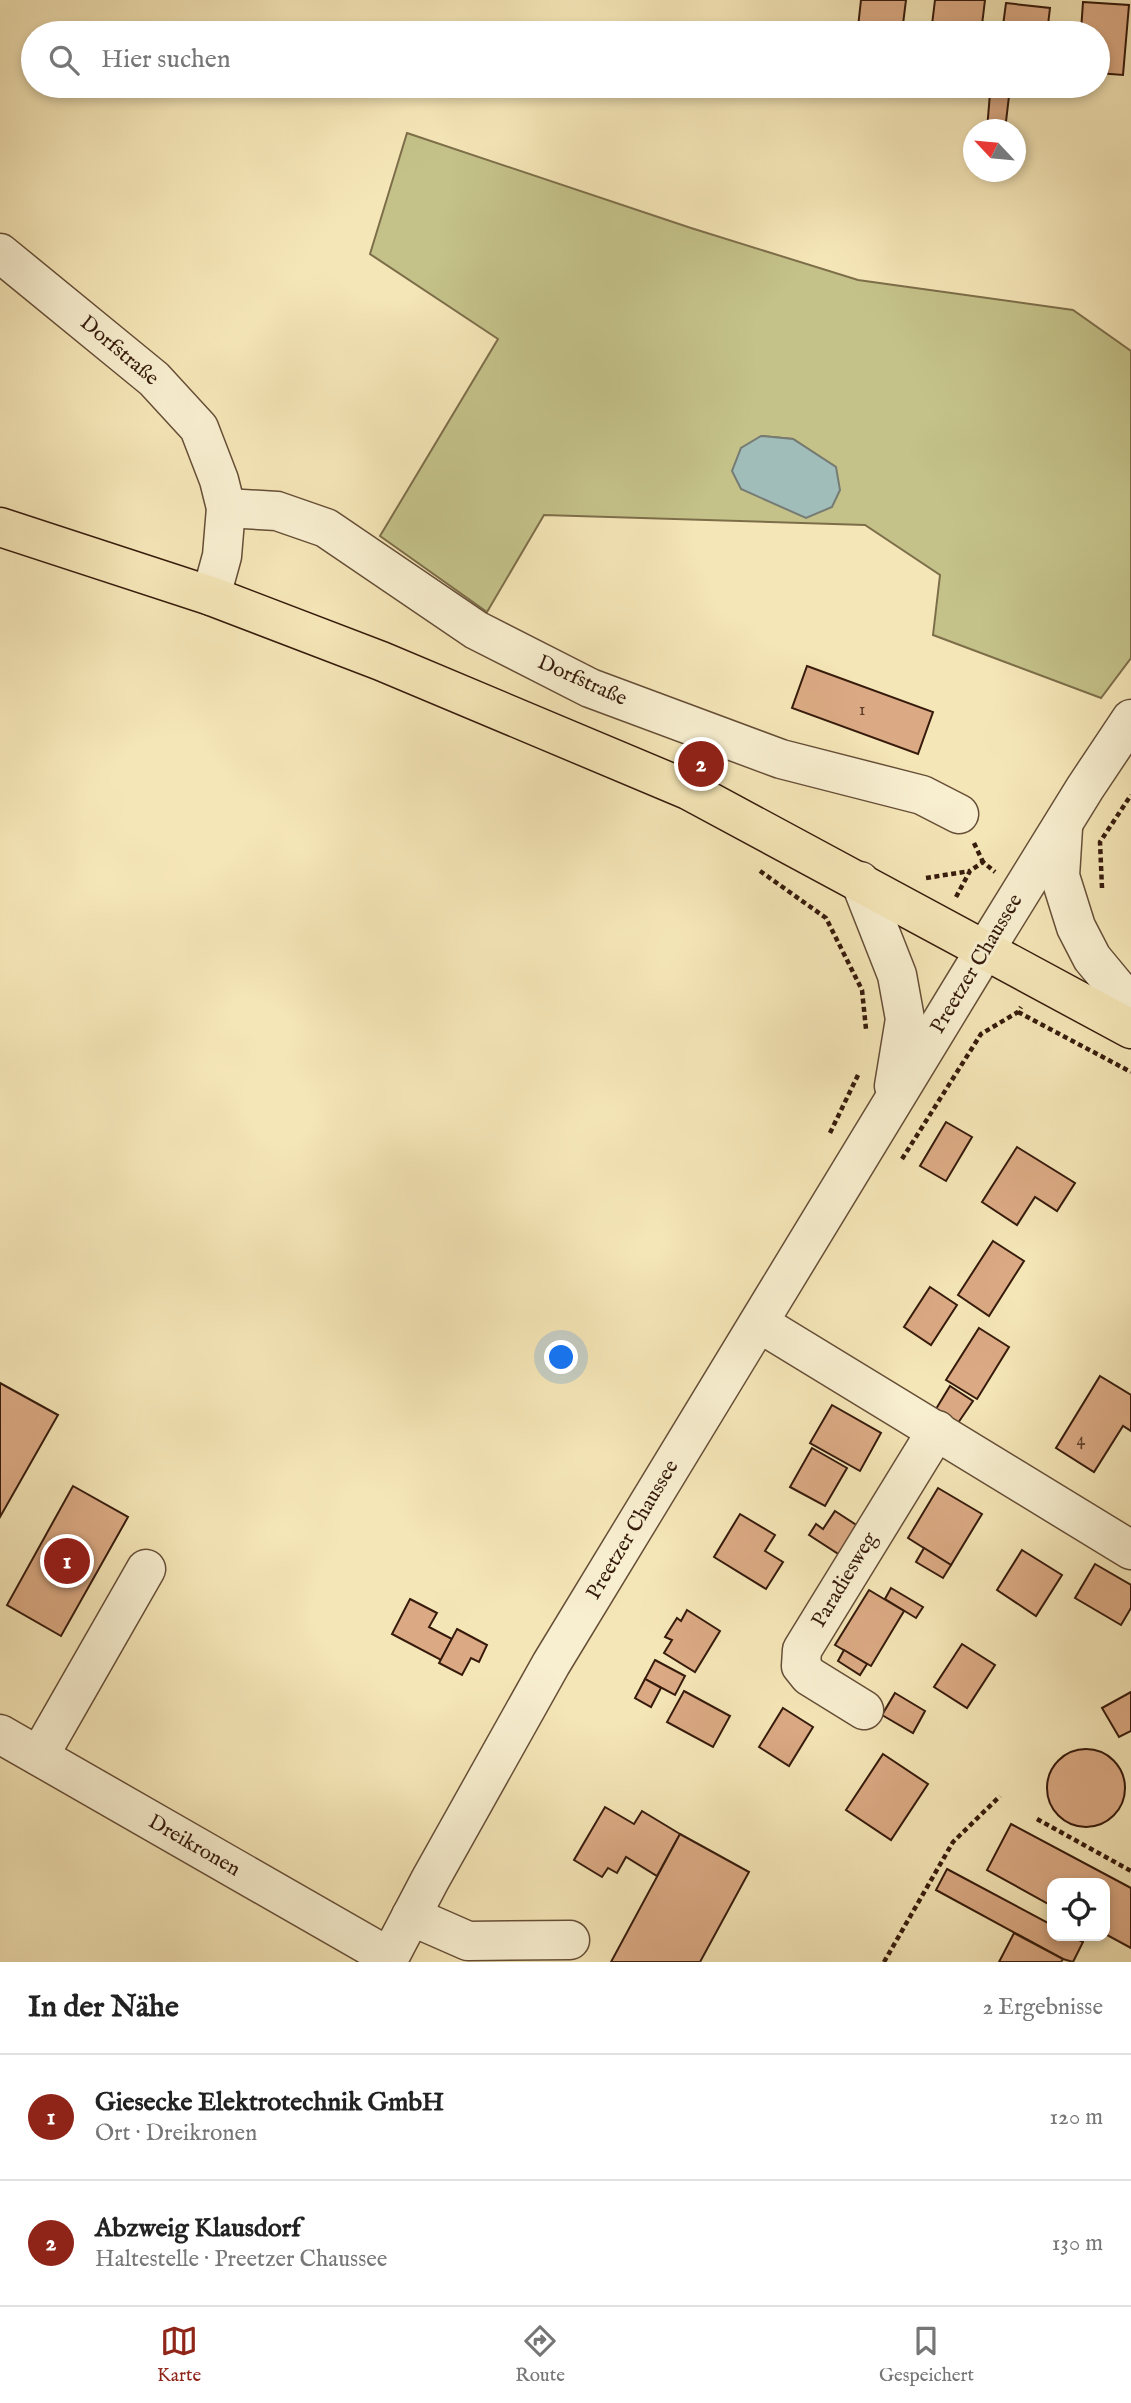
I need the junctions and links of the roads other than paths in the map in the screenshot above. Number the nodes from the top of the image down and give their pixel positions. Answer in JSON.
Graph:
{"nodes":[{"id":1,"x":0,"y":253,"type":"edge"},
{"id":2,"x":226,"y":508,"type":"junction"},
{"id":3,"x":0,"y":527,"type":"edge"},
{"id":4,"x":211,"y":596,"type":"junction"},
{"id":5,"x":1131,"y":719,"type":"edge"},
{"id":6,"x":959,"y":814,"type":"dead end"},
{"id":7,"x":1064,"y":822,"type":"junction"},
{"id":8,"x":860,"y":881,"type":"junction"},
{"id":9,"x":985,"y":950,"type":"junction"},
{"id":10,"x":1131,"y":1004,"type":"edge"},
{"id":11,"x":1131,"y":1029,"type":"edge"},
{"id":12,"x":891,"y":1105,"type":"junction"},
{"id":13,"x":759,"y":1323,"type":"junction"},
{"id":14,"x":937,"y":1430,"type":"junction"},
{"id":15,"x":1131,"y":1550,"type":"edge"},
{"id":16,"x":145,"y":1569,"type":"dead end"},
{"id":17,"x":864,"y":1710,"type":"dead end"},
{"id":18,"x":0,"y":1734,"type":"edge"},
{"id":19,"x":39,"y":1756,"type":"junction"},
{"id":20,"x":411,"y":1916,"type":"junction"},
{"id":21,"x":570,"y":1940,"type":"dead end"},
{"id":22,"x":388,"y":1959,"type":"edge"}],
"edges":[{"from":1,"to":2,"type":"street","name":"Dorfstraße"},
{"from":2,"to":4,"type":"street","name":"Dorfstraße"},
{"from":2,"to":6,"type":"street","name":"Dorfstraße"},
{"from":3,"to":4,"type":"main road"},
{"from":4,"to":8,"type":"main road"},
{"from":5,"to":7,"type":"street","name":"Preetzer Chaussee"},
{"from":7,"to":9,"type":"street","name":"Preetzer Chaussee"},
{"from":7,"to":10,"type":"street","name":"Preetzer Chaussee"},
{"from":8,"to":9,"type":"main road"},
{"from":8,"to":12,"type":"street","name":"Preetzer Chaussee"},
{"from":9,"to":11,"type":"main road"},
{"from":9,"to":12,"type":"street","name":"Preetzer Chaussee"},
{"from":12,"to":13,"type":"street","name":"Preetzer Chaussee"},
{"from":13,"to":14,"type":"street"},
{"from":13,"to":20,"type":"street","name":"Preetzer Chaussee"},
{"from":14,"to":15,"type":"street"},
{"from":14,"to":17,"type":"street","name":"Paradiesweg"},
{"from":16,"to":19,"type":"street"},
{"from":18,"to":19,"type":"street","name":"Dreikronen"},
{"from":19,"to":22,"type":"street","name":"Dreikronen"},
{"from":20,"to":21,"type":"street"},
{"from":20,"to":22,"type":"street","name":"Preetzer Chaussee"}]}
